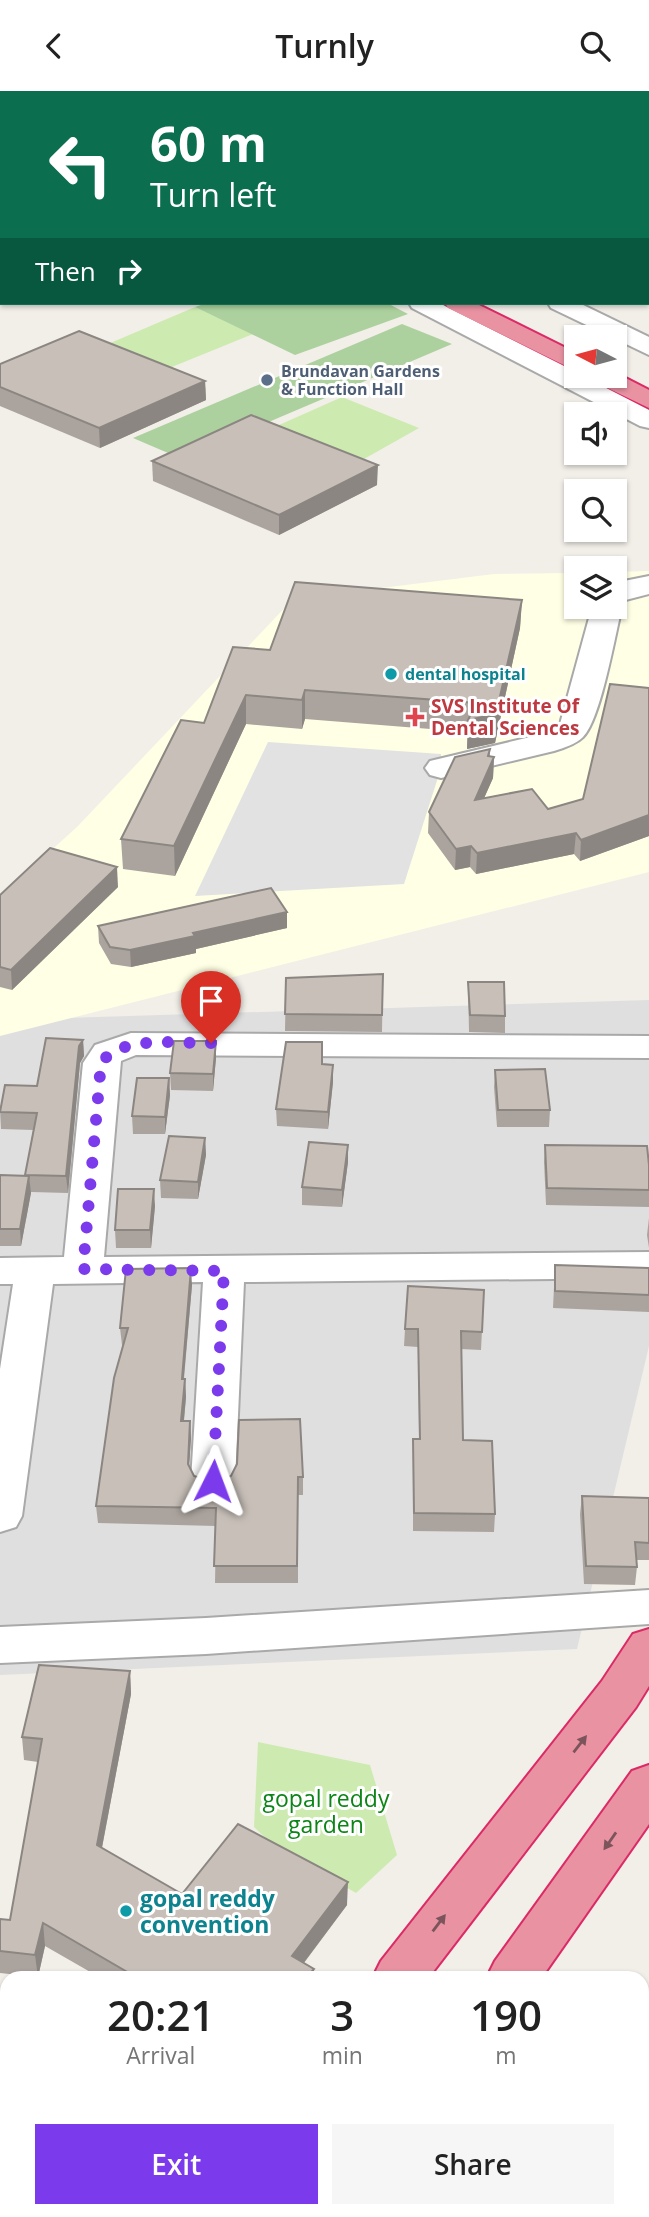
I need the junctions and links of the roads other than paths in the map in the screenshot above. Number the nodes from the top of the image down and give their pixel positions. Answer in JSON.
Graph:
{"nodes":[{"id":1,"x":425,"y":305,"type":"edge"},
{"id":2,"x":461,"y":305,"type":"edge"},
{"id":3,"x":512,"y":305,"type":"edge"},
{"id":4,"x":564,"y":305,"type":"edge"},
{"id":5,"x":564,"y":331,"type":"edge"},
{"id":6,"x":649,"y":347,"type":"edge"},
{"id":7,"x":564,"y":357,"type":"edge"},
{"id":8,"x":627,"y":361,"type":"edge"},
{"id":9,"x":649,"y":372,"type":"edge"},
{"id":10,"x":626,"y":388,"type":"edge"},
{"id":11,"x":649,"y":400,"type":"edge"},
{"id":12,"x":649,"y":419,"type":"edge"},
{"id":13,"x":649,"y":585,"type":"edge"},
{"id":14,"x":627,"y":588,"type":"edge"},
{"id":15,"x":604,"y":619,"type":"edge"},
{"id":16,"x":440,"y":768,"type":"dead end"},
{"id":17,"x":649,"y":1047,"type":"edge"},
{"id":18,"x":649,"y":1265,"type":"edge"},
{"id":19,"x":83,"y":1269,"type":"junction"},
{"id":20,"x":17,"y":1271,"type":"edge"},
{"id":21,"x":224,"y":1271,"type":"junction"},
{"id":22,"x":213,"y":1481,"type":"edge"},
{"id":23,"x":0,"y":1516,"type":"edge"},
{"id":24,"x":649,"y":1607,"type":"edge"},
{"id":25,"x":0,"y":1645,"type":"edge"},
{"id":26,"x":649,"y":1647,"type":"edge"},
{"id":27,"x":649,"y":1785,"type":"edge"},
{"id":28,"x":404,"y":1971,"type":"edge"},
{"id":29,"x":517,"y":1971,"type":"edge"}],
"edges":[{"from":1,"to":12,"type":"street"},
{"from":2,"to":7,"type":"highway"},
{"from":3,"to":5,"type":"highway"},
{"from":4,"to":6,"type":"street"},
{"from":8,"to":9,"type":"highway"},
{"from":10,"to":11,"type":"highway"},
{"from":13,"to":14,"type":"street"},
{"from":15,"to":16,"type":"street"},
{"from":17,"to":19,"type":"street"},
{"from":18,"to":21,"type":"street"},
{"from":19,"to":20,"type":"street"},
{"from":19,"to":21,"type":"street"},
{"from":20,"to":23,"type":"street"},
{"from":21,"to":22,"type":"street"},
{"from":24,"to":25,"type":"street"},
{"from":28,"to":26,"type":"highway","one_way":true},
{"from":27,"to":29,"type":"highway","one_way":true}]}
